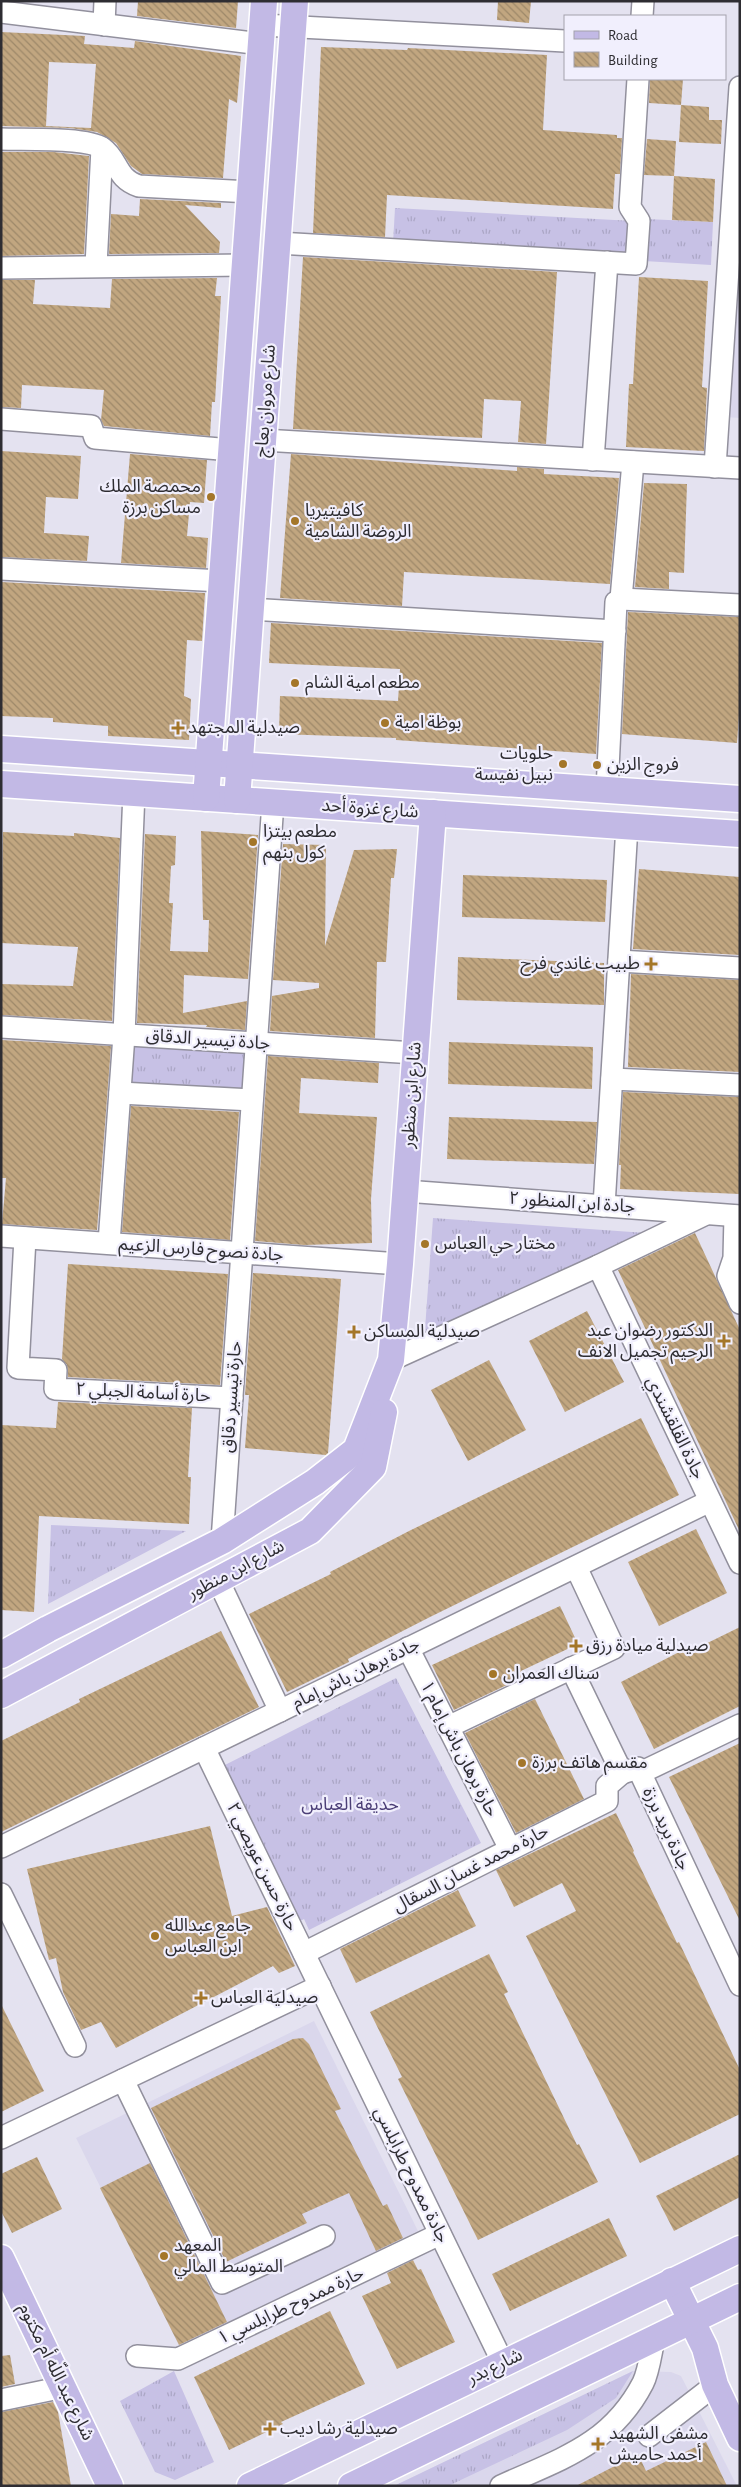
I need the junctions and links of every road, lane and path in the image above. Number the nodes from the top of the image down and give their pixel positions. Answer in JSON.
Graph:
{"nodes":[{"id":1,"x":4,"y":1,"type":"edge"},
{"id":2,"x":105,"y":1,"type":"edge"},
{"id":3,"x":642,"y":1,"type":"edge"},
{"id":4,"x":1,"y":6,"type":"edge"},
{"id":5,"x":1,"y":12,"type":"edge"},
{"id":6,"x":294,"y":14,"type":"edge"},
{"id":7,"x":642,"y":15,"type":"edge"},
{"id":8,"x":262,"y":23,"type":"edge"},
{"id":9,"x":104,"y":25,"type":"junction"},
{"id":10,"x":564,"y":41,"type":"edge"},
{"id":11,"x":638,"y":80,"type":"edge"},
{"id":12,"x":740,"y":86,"type":"edge"},
{"id":13,"x":1,"y":140,"type":"edge"},
{"id":14,"x":102,"y":148,"type":"junction"},
{"id":15,"x":250,"y":192,"type":"junction"},
{"id":16,"x":278,"y":243,"type":"junction"},
{"id":17,"x":607,"y":262,"type":"junction"},
{"id":18,"x":244,"y":265,"type":"junction"},
{"id":19,"x":96,"y":266,"type":"junction"},
{"id":20,"x":1,"y":268,"type":"edge"},
{"id":21,"x":1,"y":419,"type":"edge"},
{"id":22,"x":263,"y":440,"type":"junction"},
{"id":23,"x":231,"y":450,"type":"junction"},
{"id":24,"x":592,"y":460,"type":"junction"},
{"id":25,"x":633,"y":462,"type":"junction"},
{"id":26,"x":715,"y":466,"type":"junction"},
{"id":27,"x":740,"y":468,"type":"edge"},
{"id":28,"x":1,"y":569,"type":"edge"},
{"id":29,"x":221,"y":581,"type":"junction"},
{"id":30,"x":621,"y":599,"type":"junction"},
{"id":31,"x":740,"y":606,"type":"edge"},
{"id":32,"x":251,"y":609,"type":"junction"},
{"id":33,"x":615,"y":632,"type":"junction"},
{"id":34,"x":1,"y":749,"type":"edge"},
{"id":35,"x":208,"y":763,"type":"junction"},
{"id":36,"x":240,"y":765,"type":"junction"},
{"id":37,"x":1,"y":784,"type":"edge"},
{"id":38,"x":607,"y":790,"type":"junction"},
{"id":39,"x":134,"y":792,"type":"junction"},
{"id":40,"x":206,"y":798,"type":"junction"},
{"id":41,"x":740,"y":799,"type":"edge"},
{"id":42,"x":237,"y":800,"type":"junction"},
{"id":43,"x":273,"y":802,"type":"junction"},
{"id":44,"x":432,"y":813,"type":"junction"},
{"id":45,"x":627,"y":826,"type":"junction"},
{"id":46,"x":740,"y":834,"type":"edge"},
{"id":47,"x":619,"y":961,"type":"junction"},
{"id":48,"x":740,"y":968,"type":"edge"},
{"id":49,"x":1,"y":1027,"type":"edge"},
{"id":50,"x":124,"y":1035,"type":"junction"},
{"id":51,"x":256,"y":1043,"type":"junction"},
{"id":52,"x":415,"y":1053,"type":"junction"},
{"id":53,"x":612,"y":1079,"type":"junction"},
{"id":54,"x":740,"y":1085,"type":"edge"},
{"id":55,"x":120,"y":1093,"type":"junction"},
{"id":56,"x":252,"y":1100,"type":"junction"},
{"id":57,"x":405,"y":1191,"type":"junction"},
{"id":58,"x":604,"y":1206,"type":"junction"},
{"id":59,"x":706,"y":1214,"type":"junction"},
{"id":60,"x":737,"y":1216,"type":"edge"},
{"id":61,"x":1,"y":1236,"type":"edge"},
{"id":62,"x":25,"y":1238,"type":"junction"},
{"id":63,"x":109,"y":1243,"type":"junction"},
{"id":64,"x":242,"y":1253,"type":"junction"},
{"id":65,"x":400,"y":1264,"type":"junction"},
{"id":66,"x":598,"y":1266,"type":"junction"},
{"id":67,"x":740,"y":1302,"type":"edge"},
{"id":68,"x":388,"y":1368,"type":"junction"},
{"id":69,"x":232,"y":1398,"type":"junction"},
{"id":70,"x":710,"y":1501,"type":"junction"},
{"id":71,"x":222,"y":1540,"type":"junction"},
{"id":72,"x":740,"y":1563,"type":"edge"},
{"id":73,"x":576,"y":1567,"type":"junction"},
{"id":74,"x":218,"y":1580,"type":"junction"},
{"id":75,"x":408,"y":1648,"type":"junction"},
{"id":76,"x":1,"y":1655,"type":"edge"},
{"id":77,"x":571,"y":1668,"type":"junction"},
{"id":78,"x":1,"y":1695,"type":"edge"},
{"id":79,"x":280,"y":1711,"type":"junction"},
{"id":80,"x":740,"y":1726,"type":"edge"},
{"id":81,"x":448,"y":1727,"type":"junction"},
{"id":82,"x":204,"y":1748,"type":"junction"},
{"id":83,"x":631,"y":1773,"type":"junction"},
{"id":84,"x":1,"y":1847,"type":"edge"},
{"id":85,"x":510,"y":1849,"type":"junction"},
{"id":86,"x":1,"y":1894,"type":"edge"},
{"id":87,"x":304,"y":1953,"type":"junction"},
{"id":88,"x":740,"y":1985,"type":"edge"},
{"id":89,"x":320,"y":1986,"type":"junction"},
{"id":90,"x":75,"y":2046,"type":"dead end"},
{"id":91,"x":123,"y":2080,"type":"junction"},
{"id":92,"x":1,"y":2138,"type":"edge"},
{"id":93,"x":440,"y":2234,"type":"junction"},
{"id":94,"x":324,"y":2236,"type":"dead end"},
{"id":95,"x":740,"y":2249,"type":"edge"},
{"id":96,"x":1,"y":2258,"type":"edge"},
{"id":97,"x":672,"y":2281,"type":"junction"},
{"id":98,"x":740,"y":2297,"type":"edge"},
{"id":99,"x":691,"y":2320,"type":"junction"},
{"id":100,"x":654,"y":2339,"type":"junction"},
{"id":101,"x":705,"y":2348,"type":"junction"},
{"id":102,"x":137,"y":2356,"type":"dead end"},
{"id":103,"x":503,"y":2363,"type":"junction"},
{"id":104,"x":715,"y":2385,"type":"junction"},
{"id":105,"x":64,"y":2387,"type":"junction"},
{"id":106,"x":1,"y":2400,"type":"edge"},
{"id":107,"x":740,"y":2401,"type":"edge"},
{"id":108,"x":649,"y":2436,"type":"dead end"},
{"id":109,"x":740,"y":2438,"type":"edge"},
{"id":110,"x":110,"y":2486,"type":"edge"},
{"id":111,"x":250,"y":2486,"type":"edge"},
{"id":112,"x":351,"y":2486,"type":"edge"},
{"id":113,"x":501,"y":2486,"type":"edge"}],
"edges":[{"from":1,"to":4,"type":"street"},
{"from":2,"to":9,"type":"street"},
{"from":3,"to":7,"type":"street"},
{"from":5,"to":9,"type":"street"},
{"from":6,"to":8,"type":"street"},
{"from":6,"to":10,"type":"street"},
{"from":6,"to":16,"type":"main road","name":"شارع مروان بعاج"},
{"from":8,"to":9,"type":"street"},
{"from":8,"to":15,"type":"main road","name":"شارع مروان بعاج"},
{"from":11,"to":17,"type":"street"},
{"from":12,"to":26,"type":"street"},
{"from":13,"to":14,"type":"street"},
{"from":14,"to":15,"type":"street"},
{"from":14,"to":19,"type":"street"},
{"from":15,"to":18,"type":"main road","name":"شارع مروان بعاج"},
{"from":16,"to":17,"type":"street"},
{"from":16,"to":22,"type":"main road","name":"شارع مروان بعاج"},
{"from":17,"to":24,"type":"street"},
{"from":18,"to":19,"type":"street"},
{"from":18,"to":23,"type":"main road","name":"شارع مروان بعاج"},
{"from":19,"to":20,"type":"street"},
{"from":21,"to":23,"type":"street"},
{"from":22,"to":24,"type":"street"},
{"from":22,"to":32,"type":"main road","name":"شارع مروان بعاج"},
{"from":23,"to":29,"type":"main road","name":"شارع مروان بعاج"},
{"from":24,"to":25,"type":"street"},
{"from":25,"to":26,"type":"street"},
{"from":25,"to":30,"type":"street"},
{"from":26,"to":27,"type":"street"},
{"from":28,"to":29,"type":"street"},
{"from":29,"to":35,"type":"main road","name":"شارع مروان بعاج"},
{"from":30,"to":31,"type":"street"},
{"from":30,"to":33,"type":"street"},
{"from":32,"to":33,"type":"street"},
{"from":32,"to":36,"type":"main road","name":"شارع مروان بعاج"},
{"from":33,"to":38,"type":"street"},
{"from":34,"to":35,"type":"main road","name":"شارع غزوة أحد"},
{"from":35,"to":36,"type":"main road","name":"شارع غزوة أحد"},
{"from":35,"to":40,"type":"main road","name":"شارع مروان بعاج"},
{"from":36,"to":38,"type":"main road","name":"شارع غزوة أحد"},
{"from":36,"to":42,"type":"main road","name":"شارع مروان بعاج"},
{"from":37,"to":39,"type":"main road","name":"شارع غزوة أحد"},
{"from":38,"to":41,"type":"main road","name":"شارع غزوة أحد"},
{"from":39,"to":40,"type":"main road","name":"شارع غزوة أحد"},
{"from":39,"to":50,"type":"street"},
{"from":40,"to":42,"type":"main road","name":"شارع غزوة أحد"},
{"from":42,"to":43,"type":"main road","name":"شارع غزوة أحد"},
{"from":43,"to":44,"type":"main road","name":"شارع غزوة أحد"},
{"from":43,"to":51,"type":"street","name":"حارة تيسير دقاق"},
{"from":44,"to":45,"type":"main road","name":"شارع غزوة أحد"},
{"from":44,"to":52,"type":"main road","name":"شارع ابن منظور"},
{"from":45,"to":46,"type":"main road","name":"شارع غزوة أحد"},
{"from":45,"to":47,"type":"street"},
{"from":47,"to":48,"type":"street"},
{"from":47,"to":53,"type":"street"},
{"from":49,"to":50,"type":"street","name":"جادة تيسير الدقاق"},
{"from":50,"to":51,"type":"street","name":"جادة تيسير الدقاق"},
{"from":50,"to":55,"type":"street"},
{"from":51,"to":52,"type":"street","name":"جادة تيسير الدقاق"},
{"from":51,"to":56,"type":"street","name":"حارة تيسير دقاق"},
{"from":52,"to":57,"type":"main road","name":"شارع ابن منظور"},
{"from":53,"to":54,"type":"street"},
{"from":53,"to":58,"type":"street"},
{"from":55,"to":56,"type":"street"},
{"from":55,"to":63,"type":"street"},
{"from":56,"to":64,"type":"street","name":"حارة تيسير دقاق"},
{"from":57,"to":58,"type":"street","name":"جادة ابن المنظور ٢"},
{"from":57,"to":65,"type":"main road","name":"شارع ابن منظور"},
{"from":58,"to":59,"type":"street","name":"جادة ابن المنظور ٢"},
{"from":59,"to":60,"type":"street","name":"جادة ابن المنظور ٢"},
{"from":59,"to":66,"type":"street"},
{"from":60,"to":67,"type":"street"},
{"from":61,"to":62,"type":"street","name":"جادة نصوح فارس الزعيم"},
{"from":62,"to":63,"type":"street","name":"جادة نصوح فارس الزعيم"},
{"from":62,"to":69,"type":"street","name":"حارة أسامة الجبلي ٢"},
{"from":63,"to":64,"type":"street","name":"جادة نصوح فارس الزعيم"},
{"from":64,"to":65,"type":"street","name":"جادة نصوح فارس الزعيم"},
{"from":64,"to":69,"type":"street","name":"حارة تيسير دقاق"},
{"from":65,"to":68,"type":"main road","name":"شارع ابن منظور"},
{"from":66,"to":68,"type":"street"},
{"from":66,"to":70,"type":"street","name":"جادة القلقشندي"},
{"from":68,"to":71,"type":"main road","name":"شارع ابن منظور"},
{"from":68,"to":74,"type":"main road","name":"شارع ابن منظور"},
{"from":69,"to":71,"type":"street","name":"حارة تيسير دقاق"},
{"from":70,"to":72,"type":"street","name":"جادة القلقشندي"},
{"from":70,"to":73,"type":"street","name":"جادة برهان باش إمام"},
{"from":71,"to":76,"type":"main road","name":"شارع ابن منظور"},
{"from":73,"to":75,"type":"street","name":"جادة برهان باش إمام"},
{"from":73,"to":77,"type":"street"},
{"from":74,"to":78,"type":"main road","name":"شارع ابن منظور"},
{"from":74,"to":79,"type":"street"},
{"from":75,"to":79,"type":"street","name":"جادة برهان باش إمام"},
{"from":75,"to":81,"type":"street","name":"حارة برهان باش إمام ١"},
{"from":77,"to":81,"type":"street"},
{"from":77,"to":83,"type":"street","name":"جادة بريد برزة"},
{"from":79,"to":82,"type":"street","name":"جادة برهان باش إمام"},
{"from":80,"to":83,"type":"street"},
{"from":81,"to":85,"type":"street","name":"حارة برهان باش إمام ١"},
{"from":82,"to":84,"type":"street","name":"جادة برهان باش إمام"},
{"from":82,"to":87,"type":"street","name":"حارة حسن عويصي ٢"},
{"from":83,"to":85,"type":"street","name":"حارة محمد غسان السقال"},
{"from":83,"to":88,"type":"street","name":"جادة بريد برزة"},
{"from":85,"to":87,"type":"street","name":"حارة محمد غسان السقال"},
{"from":86,"to":90,"type":"street"},
{"from":87,"to":89,"type":"street","name":"حارة حسن عويصي ٢"},
{"from":89,"to":91,"type":"street"},
{"from":89,"to":93,"type":"street","name":"جادة ممدوح طرابلسي"},
{"from":91,"to":92,"type":"street"},
{"from":91,"to":94,"type":"street"},
{"from":93,"to":102,"type":"street","name":"حارة ممدوح طرابلسي ١"},
{"from":93,"to":103,"type":"street","name":"جادة ممدوح طرابلسي"},
{"from":95,"to":97,"type":"main road","name":"شارع بدر"},
{"from":96,"to":105,"type":"main road","name":"شارع عبد اللّه أم مكتوم"},
{"from":97,"to":99,"type":"main road"},
{"from":97,"to":103,"type":"main road","name":"شارع بدر"},
{"from":98,"to":99,"type":"main road"},
{"from":99,"to":100,"type":"main road"},
{"from":99,"to":101,"type":"main road"},
{"from":100,"to":112,"type":"main road"},
{"from":100,"to":113,"type":"street"},
{"from":101,"to":104,"type":"main road"},
{"from":101,"to":107,"type":"main road"},
{"from":103,"to":111,"type":"main road","name":"شارع بدر"},
{"from":104,"to":108,"type":"street"},
{"from":104,"to":109,"type":"main road"},
{"from":105,"to":106,"type":"street"},
{"from":105,"to":110,"type":"main road","name":"شارع عبد اللّه أم مكتوم"}]}
